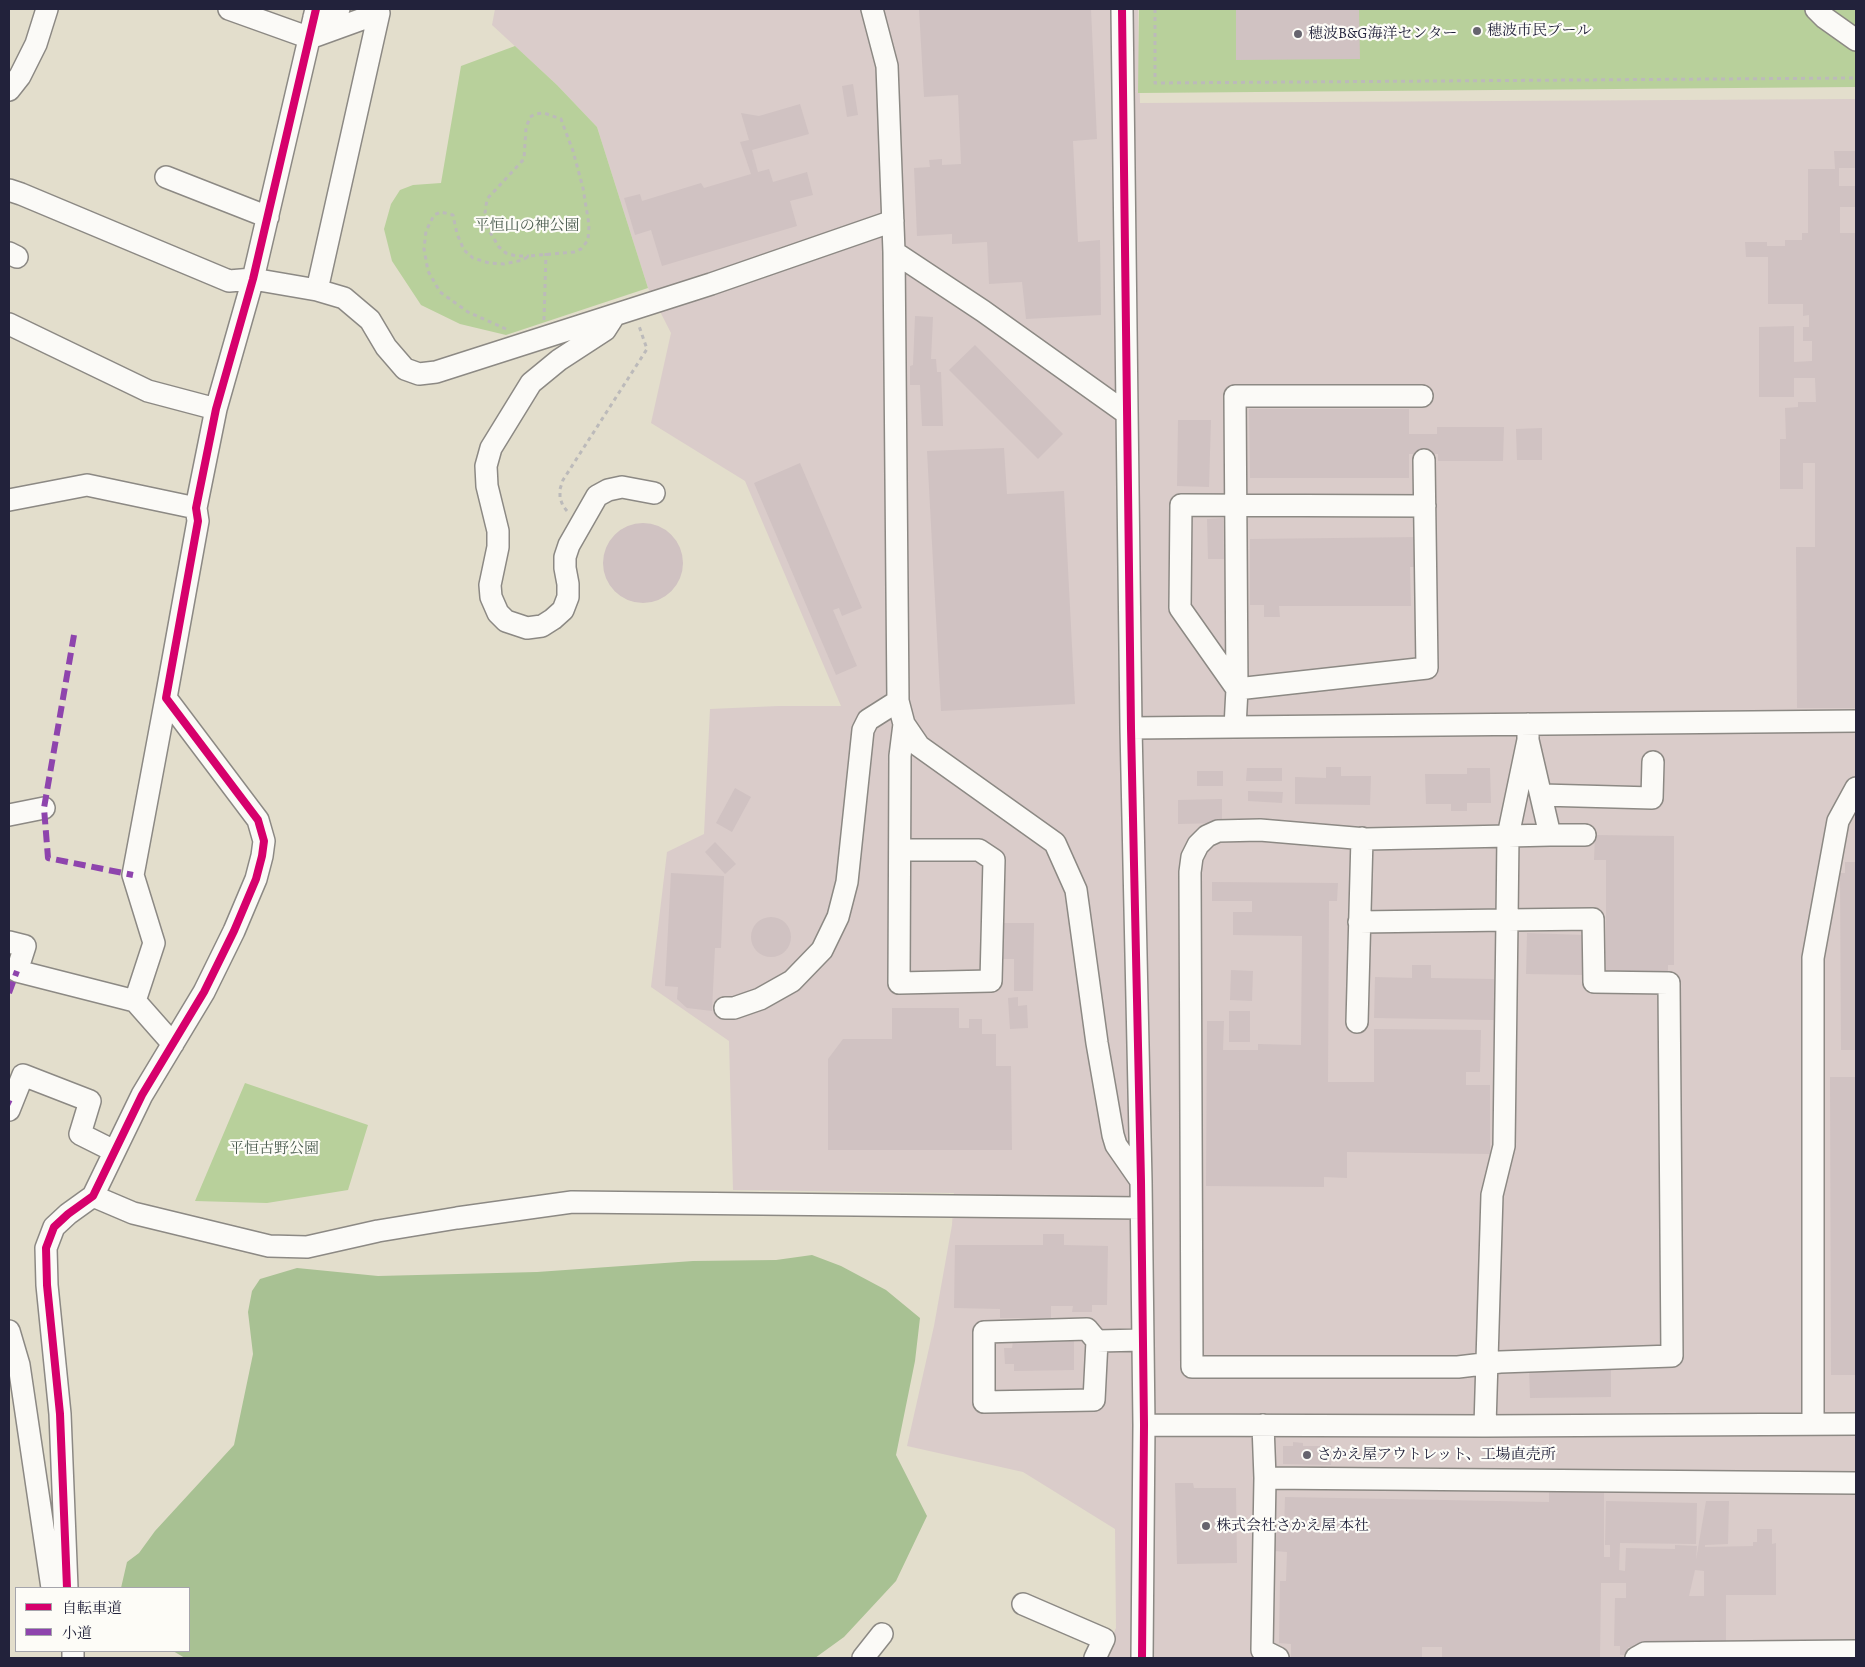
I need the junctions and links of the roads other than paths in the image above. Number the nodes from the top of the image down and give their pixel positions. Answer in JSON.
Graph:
{"nodes":[{"id":1,"x":47,"y":9,"type":"edge"},
{"id":2,"x":229,"y":9,"type":"edge"},
{"id":3,"x":339,"y":9,"type":"edge"},
{"id":4,"x":872,"y":9,"type":"edge"},
{"id":5,"x":1122,"y":9,"type":"edge"},
{"id":6,"x":1816,"y":9,"type":"edge"},
{"id":7,"x":315,"y":13,"type":"edge"},
{"id":8,"x":310,"y":38,"type":"junction"},
{"id":9,"x":1856,"y":40,"type":"edge"},
{"id":10,"x":9,"y":90,"type":"edge"},
{"id":11,"x":166,"y":177,"type":"dead end"},
{"id":12,"x":9,"y":190,"type":"edge"},
{"id":13,"x":268,"y":217,"type":"junction"},
{"id":14,"x":893,"y":221,"type":"junction"},
{"id":15,"x":894,"y":252,"type":"junction"},
{"id":16,"x":253,"y":279,"type":"junction"},
{"id":17,"x":317,"y":290,"type":"junction"},
{"id":18,"x":625,"y":311,"type":"junction"},
{"id":19,"x":9,"y":324,"type":"edge"},
{"id":20,"x":1422,"y":396,"type":"dead end"},
{"id":21,"x":216,"y":409,"type":"junction"},
{"id":22,"x":1126,"y":413,"type":"junction"},
{"id":23,"x":1424,"y":460,"type":"dead end"},
{"id":24,"x":654,"y":493,"type":"dead end"},
{"id":25,"x":9,"y":500,"type":"edge"},
{"id":26,"x":1235,"y":505,"type":"junction"},
{"id":27,"x":1425,"y":506,"type":"junction"},
{"id":28,"x":196,"y":508,"type":"junction"},
{"id":29,"x":1237,"y":689,"type":"junction"},
{"id":30,"x":166,"y":698,"type":"junction"},
{"id":31,"x":898,"y":701,"type":"junction"},
{"id":32,"x":1856,"y":721,"type":"edge"},
{"id":33,"x":904,"y":724,"type":"junction"},
{"id":34,"x":1236,"y":727,"type":"junction"},
{"id":35,"x":1130,"y":728,"type":"junction"},
{"id":36,"x":1528,"y":732,"type":"junction"},
{"id":37,"x":1653,"y":762,"type":"dead end"},
{"id":38,"x":1856,"y":788,"type":"edge"},
{"id":39,"x":1542,"y":795,"type":"junction"},
{"id":40,"x":44,"y":808,"type":"dead end"},
{"id":41,"x":9,"y":815,"type":"edge"},
{"id":42,"x":1550,"y":835,"type":"junction"},
{"id":43,"x":1585,"y":835,"type":"dead end"},
{"id":44,"x":1508,"y":836,"type":"junction"},
{"id":45,"x":1362,"y":838,"type":"junction"},
{"id":46,"x":900,"y":850,"type":"junction"},
{"id":47,"x":1507,"y":920,"type":"junction"},
{"id":48,"x":1359,"y":922,"type":"junction"},
{"id":49,"x":9,"y":942,"type":"edge"},
{"id":50,"x":135,"y":1001,"type":"junction"},
{"id":51,"x":725,"y":1008,"type":"dead end"},
{"id":52,"x":1357,"y":1022,"type":"dead end"},
{"id":53,"x":173,"y":1044,"type":"junction"},
{"id":54,"x":9,"y":1110,"type":"edge"},
{"id":55,"x":114,"y":1151,"type":"junction"},
{"id":56,"x":1141,"y":1181,"type":"junction"},
{"id":57,"x":93,"y":1196,"type":"junction"},
{"id":58,"x":1141,"y":1208,"type":"junction"},
{"id":59,"x":9,"y":1331,"type":"edge"},
{"id":60,"x":1143,"y":1340,"type":"junction"},
{"id":61,"x":1097,"y":1341,"type":"junction"},
{"id":62,"x":1487,"y":1364,"type":"junction"},
{"id":63,"x":1813,"y":1424,"type":"junction"},
{"id":64,"x":1856,"y":1424,"type":"edge"},
{"id":65,"x":1144,"y":1425,"type":"junction"},
{"id":66,"x":1264,"y":1425,"type":"junction"},
{"id":67,"x":1485,"y":1426,"type":"junction"},
{"id":68,"x":1264,"y":1478,"type":"junction"},
{"id":69,"x":1856,"y":1483,"type":"edge"},
{"id":70,"x":52,"y":1587,"type":"edge"},
{"id":71,"x":67,"y":1587,"type":"edge"},
{"id":72,"x":1023,"y":1604,"type":"dead end"},
{"id":73,"x":882,"y":1634,"type":"dead end"},
{"id":74,"x":1856,"y":1651,"type":"edge"},
{"id":75,"x":863,"y":1658,"type":"edge"},
{"id":76,"x":1095,"y":1658,"type":"edge"},
{"id":77,"x":1142,"y":1658,"type":"edge"},
{"id":78,"x":1278,"y":1658,"type":"edge"},
{"id":79,"x":1636,"y":1658,"type":"edge"}],
"edges":[{"from":1,"to":10,"type":"street"},
{"from":2,"to":8,"type":"street"},
{"from":3,"to":7,"type":"street"},
{"from":4,"to":14,"type":"street"},
{"from":5,"to":22,"type":"street"},
{"from":6,"to":9,"type":"street"},
{"from":7,"to":8,"type":"street"},
{"from":8,"to":13,"type":"street"},
{"from":8,"to":17,"type":"street"},
{"from":11,"to":13,"type":"street"},
{"from":12,"to":16,"type":"street"},
{"from":13,"to":16,"type":"street"},
{"from":14,"to":15,"type":"street"},
{"from":14,"to":18,"type":"street"},
{"from":15,"to":22,"type":"street"},
{"from":15,"to":31,"type":"street"},
{"from":16,"to":17,"type":"street"},
{"from":16,"to":21,"type":"street"},
{"from":17,"to":18,"type":"street"},
{"from":18,"to":24,"type":"street"},
{"from":19,"to":21,"type":"street"},
{"from":20,"to":26,"type":"street"},
{"from":21,"to":28,"type":"street"},
{"from":22,"to":35,"type":"street"},
{"from":23,"to":27,"type":"street"},
{"from":25,"to":28,"type":"street"},
{"from":26,"to":27,"type":"street"},
{"from":26,"to":29,"type":"street"},
{"from":26,"to":29,"type":"street"},
{"from":27,"to":29,"type":"street"},
{"from":28,"to":30,"type":"street"},
{"from":29,"to":34,"type":"street"},
{"from":30,"to":50,"type":"street"},
{"from":30,"to":53,"type":"street"},
{"from":31,"to":33,"type":"street"},
{"from":31,"to":51,"type":"street"},
{"from":32,"to":36,"type":"street"},
{"from":33,"to":46,"type":"street"},
{"from":33,"to":56,"type":"street"},
{"from":34,"to":35,"type":"street"},
{"from":34,"to":36,"type":"street"},
{"from":35,"to":56,"type":"street"},
{"from":36,"to":39,"type":"street"},
{"from":36,"to":44,"type":"street"},
{"from":37,"to":39,"type":"street"},
{"from":38,"to":63,"type":"street"},
{"from":39,"to":42,"type":"street"},
{"from":40,"to":41,"type":"street"},
{"from":42,"to":43,"type":"street"},
{"from":42,"to":44,"type":"street"},
{"from":44,"to":45,"type":"street"},
{"from":44,"to":47,"type":"street"},
{"from":45,"to":48,"type":"street"},
{"from":45,"to":62,"type":"street"},
{"from":46,"to":46,"type":"street"},
{"from":47,"to":48,"type":"street"},
{"from":47,"to":62,"type":"street"},
{"from":47,"to":62,"type":"street"},
{"from":48,"to":52,"type":"street"},
{"from":49,"to":50,"type":"street"},
{"from":50,"to":53,"type":"street"},
{"from":53,"to":55,"type":"street"},
{"from":54,"to":55,"type":"street"},
{"from":55,"to":57,"type":"street"},
{"from":56,"to":58,"type":"street"},
{"from":57,"to":58,"type":"street"},
{"from":57,"to":71,"type":"street"},
{"from":58,"to":60,"type":"street"},
{"from":59,"to":70,"type":"street"},
{"from":60,"to":61,"type":"street"},
{"from":60,"to":65,"type":"street"},
{"from":61,"to":61,"type":"street"},
{"from":62,"to":67,"type":"street"},
{"from":63,"to":64,"type":"street"},
{"from":63,"to":67,"type":"street"},
{"from":65,"to":66,"type":"street"},
{"from":65,"to":77,"type":"street"},
{"from":66,"to":67,"type":"street"},
{"from":66,"to":68,"type":"street"},
{"from":68,"to":69,"type":"street"},
{"from":68,"to":78,"type":"street"},
{"from":72,"to":76,"type":"street"},
{"from":73,"to":75,"type":"street"},
{"from":74,"to":79,"type":"street"}]}
